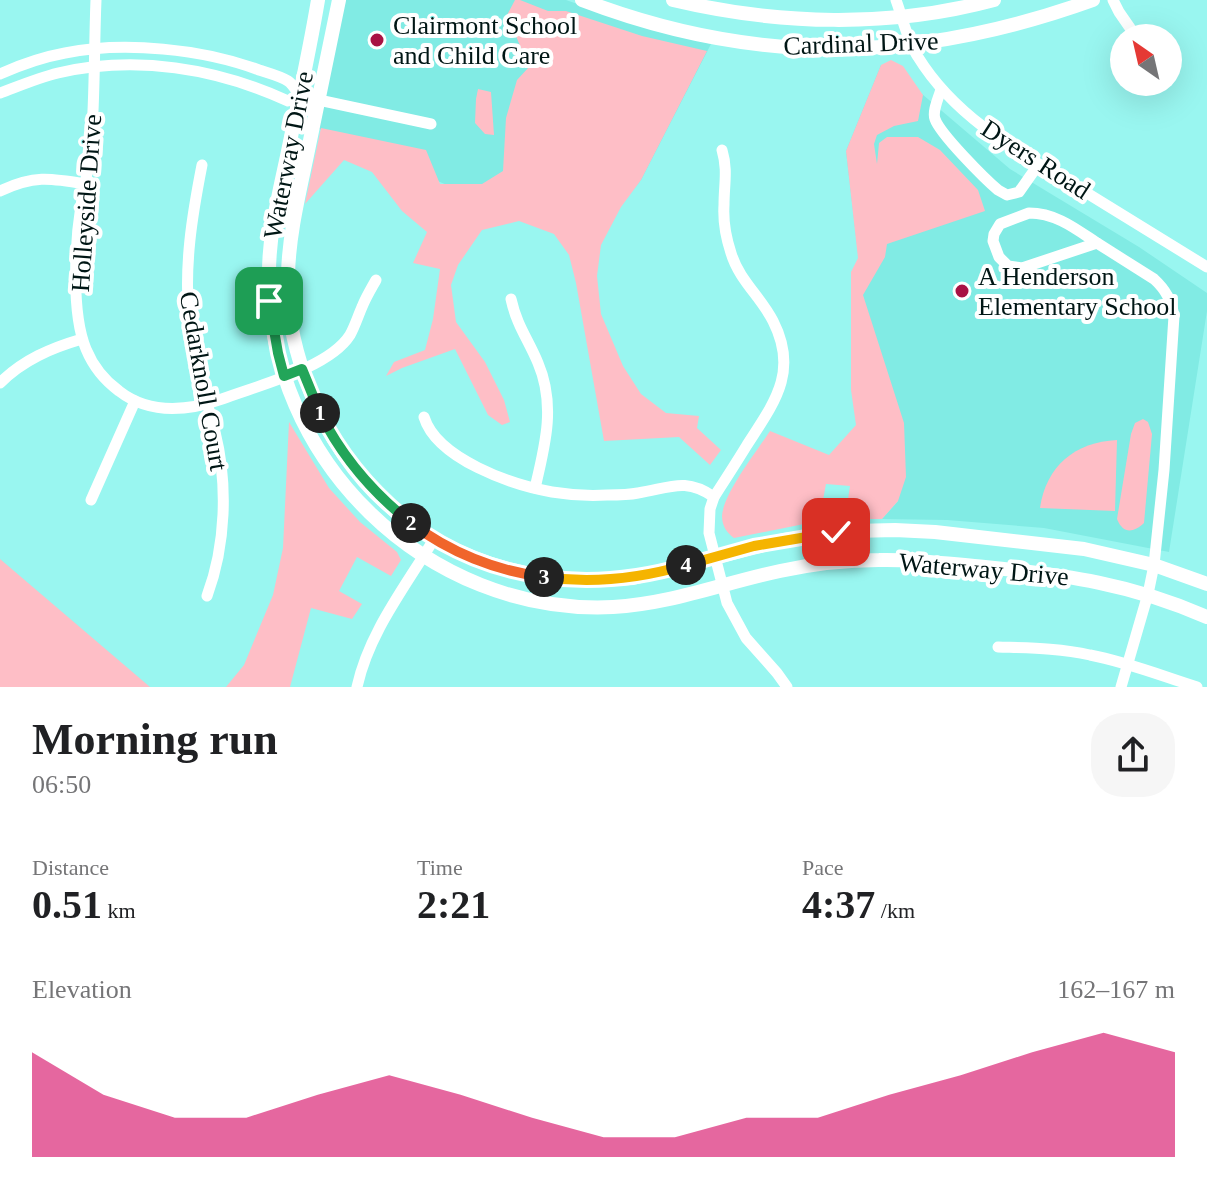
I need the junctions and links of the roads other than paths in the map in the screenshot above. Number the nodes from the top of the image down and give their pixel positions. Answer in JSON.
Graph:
{"nodes":[{"id":1,"x":96,"y":0,"type":"edge"},
{"id":2,"x":318,"y":0,"type":"edge"},
{"id":3,"x":582,"y":0,"type":"edge"},
{"id":4,"x":673,"y":0,"type":"edge"},
{"id":5,"x":896,"y":0,"type":"edge"},
{"id":6,"x":994,"y":0,"type":"edge"},
{"id":7,"x":1093,"y":0,"type":"edge"},
{"id":8,"x":1113,"y":0,"type":"edge"},
{"id":9,"x":339,"y":2,"type":"edge"},
{"id":10,"x":614,"y":6,"type":"edge"},
{"id":11,"x":902,"y":16,"type":"junction"},
{"id":12,"x":315,"y":17,"type":"junction"},
{"id":13,"x":1127,"y":24,"type":"edge"},
{"id":14,"x":912,"y":44,"type":"junction"},
{"id":15,"x":94,"y":50,"type":"junction"},
{"id":16,"x":94,"y":67,"type":"junction"},
{"id":17,"x":0,"y":74,"type":"edge"},
{"id":18,"x":941,"y":89,"type":"junction"},
{"id":19,"x":0,"y":93,"type":"edge"},
{"id":20,"x":300,"y":96,"type":"junction"},
{"id":21,"x":318,"y":100,"type":"junction"},
{"id":22,"x":431,"y":124,"type":"dead end"},
{"id":23,"x":722,"y":150,"type":"dead end"},
{"id":24,"x":202,"y":165,"type":"dead end"},
{"id":25,"x":1038,"y":165,"type":"junction"},
{"id":26,"x":86,"y":184,"type":"junction"},
{"id":27,"x":0,"y":191,"type":"edge"},
{"id":28,"x":1097,"y":243,"type":"junction"},
{"id":29,"x":1207,"y":267,"type":"edge"},
{"id":30,"x":376,"y":280,"type":"dead end"},
{"id":31,"x":511,"y":299,"type":"dead end"},
{"id":32,"x":82,"y":339,"type":"junction"},
{"id":33,"x":302,"y":369,"type":"junction"},
{"id":34,"x":284,"y":376,"type":"junction"},
{"id":35,"x":0,"y":383,"type":"edge"},
{"id":36,"x":135,"y":401,"type":"junction"},
{"id":37,"x":207,"y":404,"type":"junction"},
{"id":38,"x":424,"y":417,"type":"dead end"},
{"id":39,"x":535,"y":488,"type":"junction"},
{"id":40,"x":714,"y":497,"type":"junction"},
{"id":41,"x":91,"y":500,"type":"dead end"},
{"id":42,"x":434,"y":539,"type":"junction"},
{"id":43,"x":424,"y":555,"type":"junction"},
{"id":44,"x":715,"y":557,"type":"junction"},
{"id":45,"x":1154,"y":565,"type":"junction"},
{"id":46,"x":1207,"y":584,"type":"edge"},
{"id":47,"x":722,"y":586,"type":"junction"},
{"id":48,"x":1148,"y":594,"type":"junction"},
{"id":49,"x":207,"y":596,"type":"dead end"},
{"id":50,"x":1207,"y":617,"type":"edge"},
{"id":51,"x":998,"y":647,"type":"dead end"},
{"id":52,"x":1128,"y":664,"type":"junction"},
{"id":53,"x":357,"y":687,"type":"edge"},
{"id":54,"x":787,"y":687,"type":"edge"},
{"id":55,"x":1121,"y":687,"type":"edge"},
{"id":56,"x":1197,"y":687,"type":"edge"}],
"edges":[{"from":1,"to":15,"type":"street","name":"Holleyside Drive"},
{"from":2,"to":12,"type":"main road","name":"Waterway Drive"},
{"from":3,"to":10,"type":"main road","name":"Cardinal Drive"},
{"from":4,"to":11,"type":"main road","name":"Cardinal Drive"},
{"from":5,"to":11,"type":"street","name":"Dyers Road"},
{"from":6,"to":11,"type":"main road","name":"Cardinal Drive"},
{"from":7,"to":14,"type":"main road","name":"Cardinal Drive"},
{"from":8,"to":13,"type":"street"},
{"from":9,"to":12,"type":"street"},
{"from":9,"to":21,"type":"main road","name":"Waterway Drive"},
{"from":10,"to":14,"type":"main road","name":"Cardinal Drive"},
{"from":11,"to":14,"type":"street","name":"Dyers Road"},
{"from":12,"to":20,"type":"main road","name":"Waterway Drive"},
{"from":14,"to":18,"type":"street","name":"Dyers Road"},
{"from":15,"to":16,"type":"street","name":"Holleyside Drive"},
{"from":15,"to":17,"type":"street"},
{"from":15,"to":20,"type":"street"},
{"from":16,"to":19,"type":"street"},
{"from":16,"to":20,"type":"street"},
{"from":16,"to":26,"type":"street","name":"Holleyside Drive"},
{"from":18,"to":25,"type":"street","name":"Dyers Road"},
{"from":18,"to":25,"type":"street"},
{"from":20,"to":21,"type":"street"},
{"from":20,"to":34,"type":"main road","name":"Waterway Drive"},
{"from":21,"to":22,"type":"street"},
{"from":21,"to":33,"type":"main road","name":"Waterway Drive"},
{"from":23,"to":40,"type":"street"},
{"from":24,"to":37,"type":"street","name":"Cedarknoll Court"},
{"from":25,"to":29,"type":"street","name":"Dyers Road"},
{"from":26,"to":27,"type":"street"},
{"from":26,"to":32,"type":"street","name":"Holleyside Drive"},
{"from":28,"to":28,"type":"street"},
{"from":28,"to":45,"type":"street"},
{"from":30,"to":33,"type":"street","name":"Holleyside Drive"},
{"from":31,"to":39,"type":"street"},
{"from":32,"to":35,"type":"street"},
{"from":32,"to":36,"type":"street","name":"Holleyside Drive"},
{"from":33,"to":34,"type":"street","name":"Holleyside Drive"},
{"from":33,"to":42,"type":"main road","name":"Waterway Drive"},
{"from":34,"to":37,"type":"street","name":"Holleyside Drive"},
{"from":34,"to":43,"type":"main road","name":"Waterway Drive"},
{"from":36,"to":37,"type":"street","name":"Holleyside Drive"},
{"from":36,"to":41,"type":"street"},
{"from":37,"to":49,"type":"street","name":"Cedarknoll Court"},
{"from":38,"to":39,"type":"street"},
{"from":39,"to":40,"type":"street"},
{"from":40,"to":44,"type":"street"},
{"from":42,"to":43,"type":"street"},
{"from":42,"to":44,"type":"main road","name":"Waterway Drive"},
{"from":43,"to":47,"type":"main road","name":"Waterway Drive"},
{"from":43,"to":53,"type":"street"},
{"from":44,"to":45,"type":"main road","name":"Waterway Drive"},
{"from":44,"to":47,"type":"street"},
{"from":45,"to":46,"type":"main road","name":"Waterway Drive"},
{"from":45,"to":48,"type":"street"},
{"from":47,"to":48,"type":"main road","name":"Waterway Drive"},
{"from":47,"to":54,"type":"street"},
{"from":48,"to":50,"type":"main road","name":"Waterway Drive"},
{"from":48,"to":52,"type":"street"},
{"from":51,"to":52,"type":"street"},
{"from":52,"to":55,"type":"street"},
{"from":52,"to":56,"type":"street"}]}
